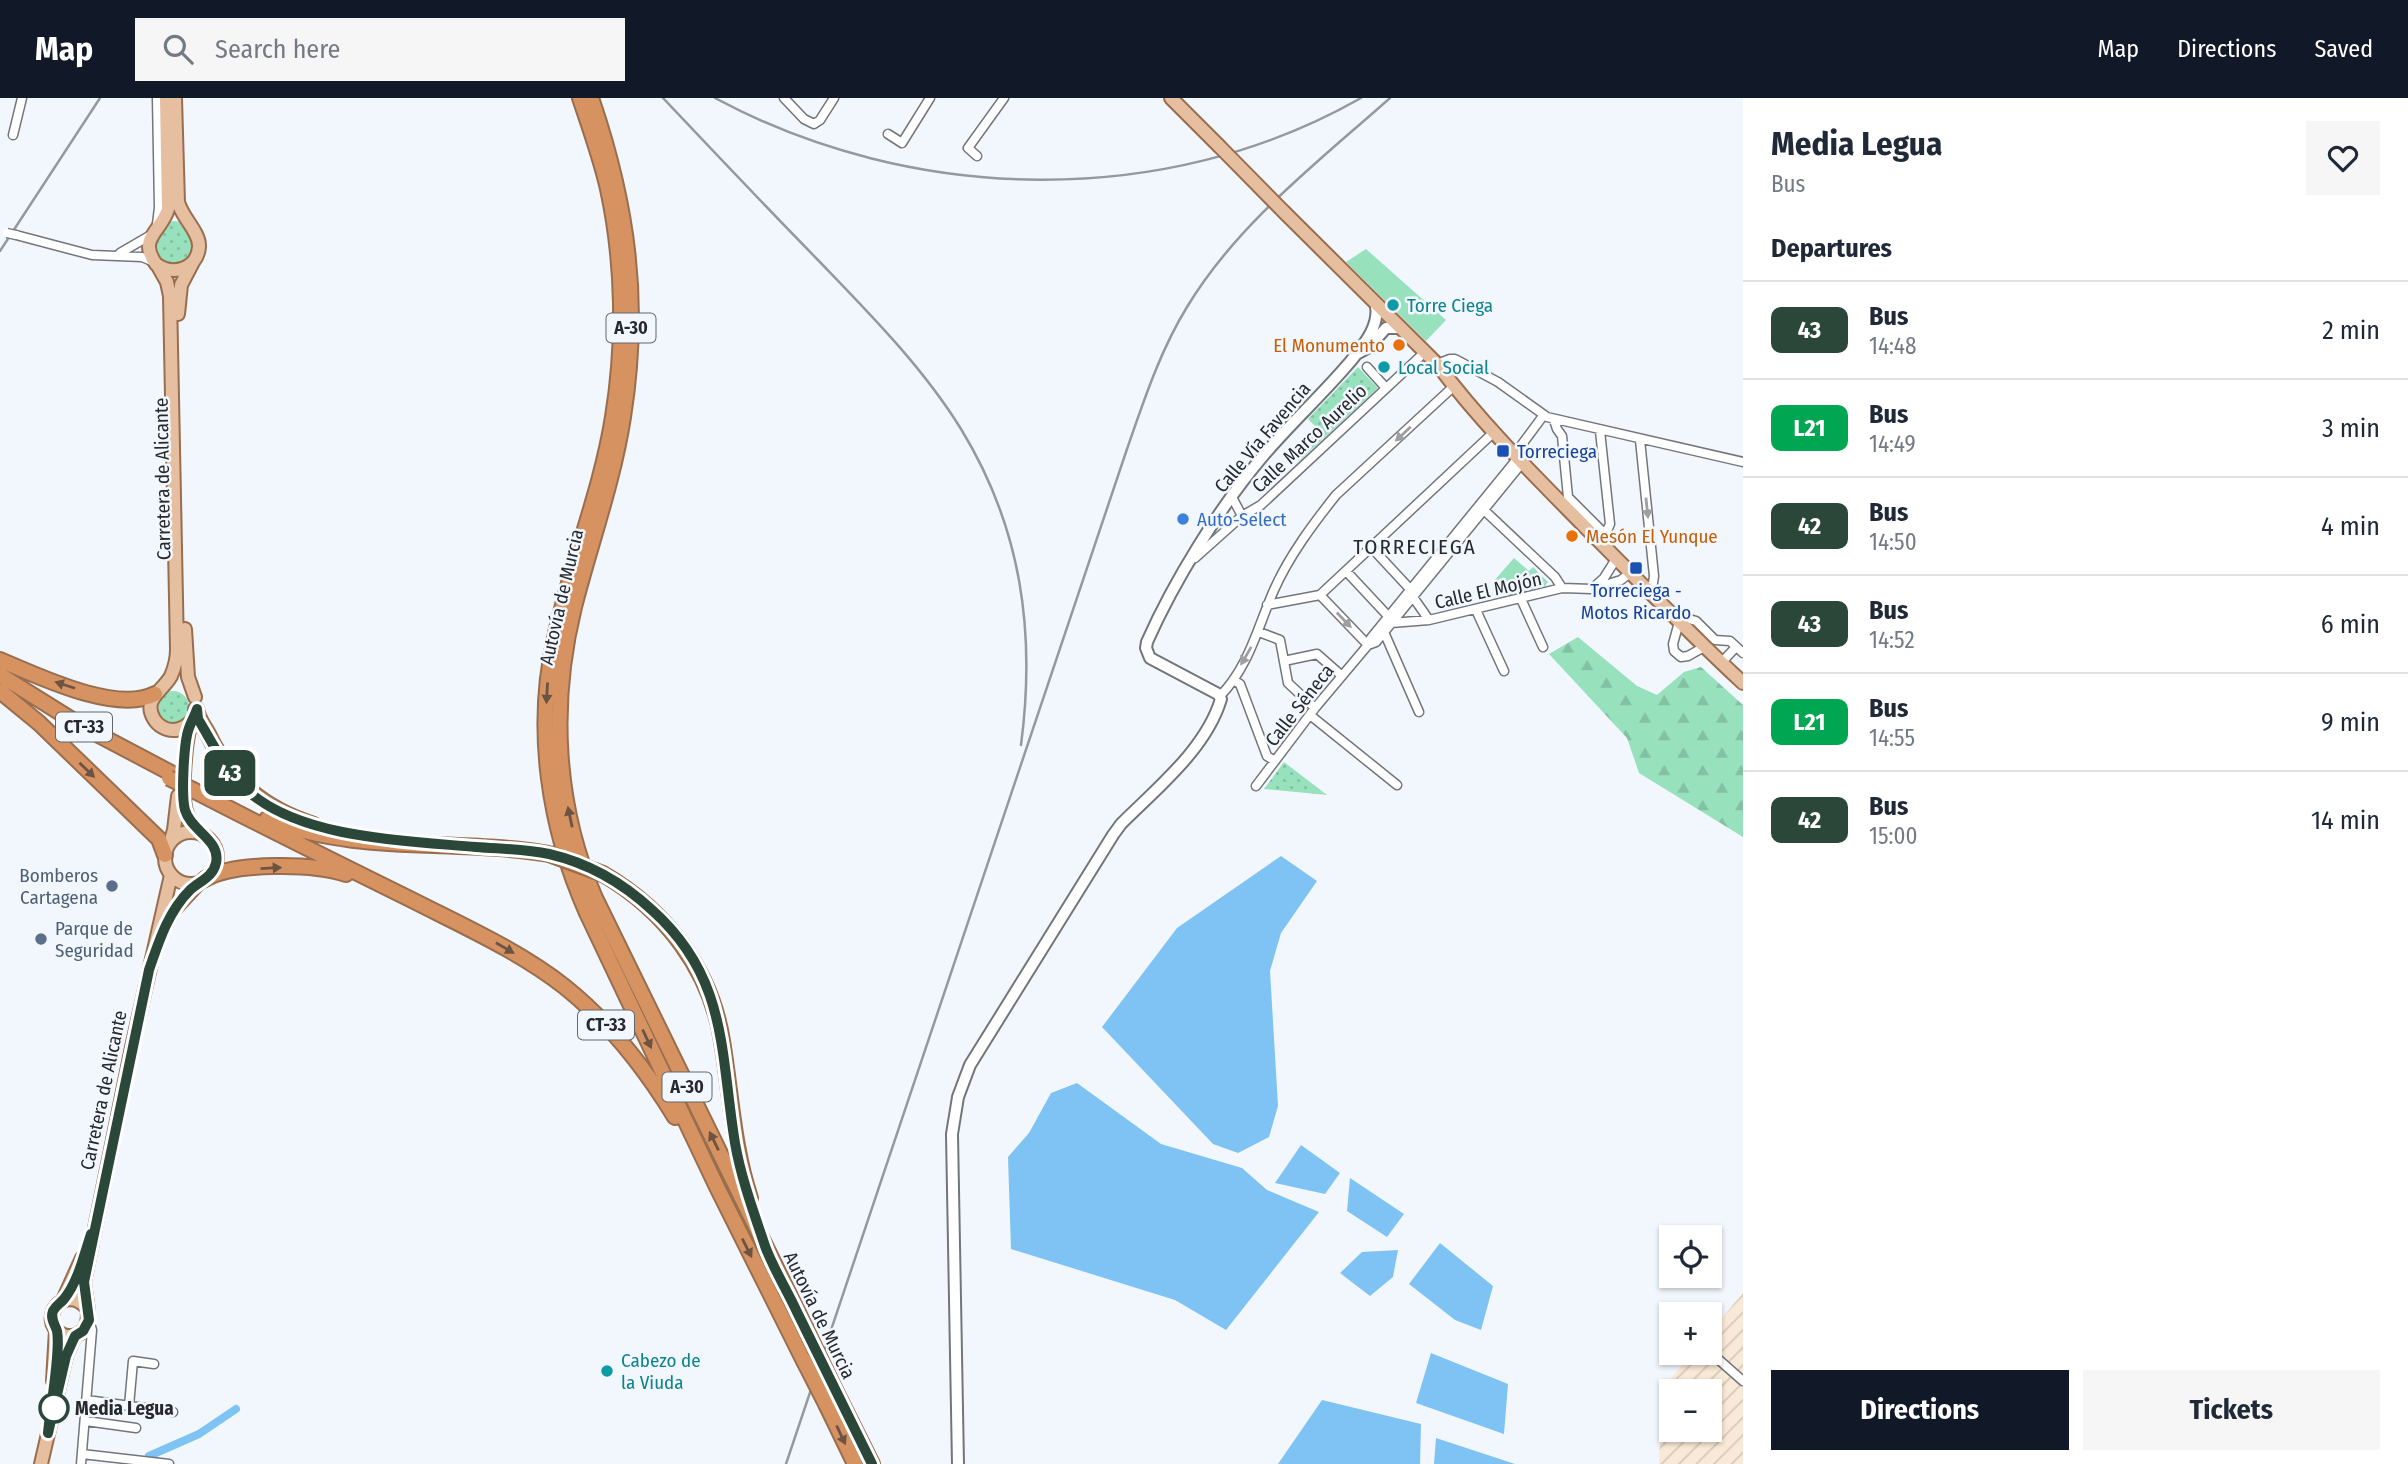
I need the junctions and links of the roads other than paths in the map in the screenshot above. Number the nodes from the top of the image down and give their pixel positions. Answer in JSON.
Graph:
{"nodes":[{"id":1,"x":22,"y":98,"type":"edge"},
{"id":2,"x":157,"y":98,"type":"edge"},
{"id":3,"x":166,"y":98,"type":"edge"},
{"id":4,"x":175,"y":98,"type":"edge"},
{"id":5,"x":580,"y":98,"type":"edge"},
{"id":6,"x":591,"y":98,"type":"edge"},
{"id":7,"x":784,"y":98,"type":"edge"},
{"id":8,"x":834,"y":98,"type":"edge"},
{"id":9,"x":930,"y":98,"type":"edge"},
{"id":10,"x":1004,"y":98,"type":"edge"},
{"id":11,"x":1171,"y":98,"type":"edge"},
{"id":12,"x":888,"y":134,"type":"dead end"},
{"id":13,"x":13,"y":135,"type":"dead end"},
{"id":14,"x":977,"y":156,"type":"dead end"},
{"id":15,"x":191,"y":227,"type":"junction"},
{"id":16,"x":155,"y":231,"type":"junction"},
{"id":17,"x":8,"y":233,"type":"edge"},
{"id":18,"x":117,"y":254,"type":"junction"},
{"id":19,"x":193,"y":262,"type":"junction"},
{"id":20,"x":157,"y":265,"type":"junction"},
{"id":21,"x":1384,"y":321,"type":"junction"},
{"id":22,"x":1425,"y":352,"type":"junction"},
{"id":23,"x":1437,"y":364,"type":"junction"},
{"id":24,"x":1367,"y":367,"type":"dead end"},
{"id":25,"x":1453,"y":387,"type":"junction"},
{"id":26,"x":1386,"y":388,"type":"junction"},
{"id":27,"x":1543,"y":416,"type":"junction"},
{"id":28,"x":1554,"y":420,"type":"junction"},
{"id":29,"x":1600,"y":430,"type":"junction"},
{"id":30,"x":1493,"y":433,"type":"junction"},
{"id":31,"x":1640,"y":440,"type":"junction"},
{"id":32,"x":1520,"y":456,"type":"junction"},
{"id":33,"x":1743,"y":463,"type":"edge"},
{"id":34,"x":1232,"y":497,"type":"junction"},
{"id":35,"x":1484,"y":510,"type":"junction"},
{"id":36,"x":1242,"y":516,"type":"junction"},
{"id":37,"x":1603,"y":538,"type":"junction"},
{"id":38,"x":1371,"y":547,"type":"junction"},
{"id":39,"x":582,"y":557,"type":"junction"},
{"id":40,"x":1616,"y":559,"type":"junction"},
{"id":41,"x":1191,"y":561,"type":"junction"},
{"id":42,"x":1346,"y":571,"type":"junction"},
{"id":43,"x":1630,"y":573,"type":"junction"},
{"id":44,"x":1562,"y":588,"type":"junction"},
{"id":45,"x":1592,"y":589,"type":"junction"},
{"id":46,"x":1647,"y":590,"type":"junction"},
{"id":47,"x":1412,"y":593,"type":"junction"},
{"id":48,"x":1320,"y":595,"type":"junction"},
{"id":49,"x":1521,"y":599,"type":"junction"},
{"id":50,"x":1267,"y":605,"type":"junction"},
{"id":51,"x":1476,"y":610,"type":"junction"},
{"id":52,"x":1674,"y":617,"type":"junction"},
{"id":53,"x":1390,"y":620,"type":"junction"},
{"id":54,"x":1429,"y":620,"type":"junction"},
{"id":55,"x":1259,"y":632,"type":"junction"},
{"id":56,"x":1384,"y":632,"type":"junction"},
{"id":57,"x":1368,"y":645,"type":"junction"},
{"id":58,"x":1543,"y":647,"type":"dead end"},
{"id":59,"x":1704,"y":647,"type":"junction"},
{"id":60,"x":1740,"y":650,"type":"edge"},
{"id":61,"x":0,"y":660,"type":"edge"},
{"id":62,"x":1284,"y":661,"type":"junction"},
{"id":63,"x":1721,"y":663,"type":"junction"},
{"id":64,"x":1504,"y":671,"type":"dead end"},
{"id":65,"x":0,"y":675,"type":"edge"},
{"id":66,"x":1342,"y":676,"type":"junction"},
{"id":67,"x":1233,"y":680,"type":"junction"},
{"id":68,"x":1743,"y":683,"type":"edge"},
{"id":69,"x":0,"y":684,"type":"edge"},
{"id":70,"x":159,"y":690,"type":"junction"},
{"id":71,"x":0,"y":691,"type":"edge"},
{"id":72,"x":1220,"y":696,"type":"junction"},
{"id":73,"x":195,"y":709,"type":"junction"},
{"id":74,"x":1313,"y":712,"type":"junction"},
{"id":75,"x":1419,"y":712,"type":"dead end"},
{"id":76,"x":160,"y":726,"type":"junction"},
{"id":77,"x":1275,"y":761,"type":"junction"},
{"id":78,"x":170,"y":775,"type":"junction"},
{"id":79,"x":1397,"y":785,"type":"dead end"},
{"id":80,"x":1256,"y":786,"type":"dead end"},
{"id":81,"x":193,"y":787,"type":"junction"},
{"id":82,"x":206,"y":838,"type":"junction"},
{"id":83,"x":478,"y":847,"type":"junction"},
{"id":84,"x":167,"y":851,"type":"junction"},
{"id":85,"x":171,"y":875,"type":"junction"},
{"id":86,"x":202,"y":881,"type":"junction"},
{"id":87,"x":444,"y":916,"type":"junction"},
{"id":88,"x":149,"y":970,"type":"junction"},
{"id":89,"x":717,"y":1187,"type":"junction"},
{"id":90,"x":96,"y":1218,"type":"junction"},
{"id":91,"x":765,"y":1246,"type":"junction"},
{"id":92,"x":63,"y":1300,"type":"junction"},
{"id":93,"x":87,"y":1313,"type":"junction"},
{"id":94,"x":57,"y":1330,"type":"junction"},
{"id":95,"x":76,"y":1335,"type":"junction"},
{"id":96,"x":90,"y":1351,"type":"junction"},
{"id":97,"x":1722,"y":1363,"type":"edge"},
{"id":98,"x":154,"y":1364,"type":"dead end"},
{"id":99,"x":1743,"y":1381,"type":"edge"},
{"id":100,"x":87,"y":1400,"type":"junction"},
{"id":101,"x":129,"y":1406,"type":"junction"},
{"id":102,"x":173,"y":1412,"type":"dead end"},
{"id":103,"x":86,"y":1421,"type":"junction"},
{"id":104,"x":136,"y":1428,"type":"dead end"},
{"id":105,"x":48,"y":1433,"type":"junction"},
{"id":106,"x":82,"y":1454,"type":"junction"},
{"id":107,"x":152,"y":1463,"type":"edge"},
{"id":108,"x":41,"y":1464,"type":"edge"},
{"id":109,"x":81,"y":1464,"type":"edge"},
{"id":110,"x":169,"y":1464,"type":"edge"},
{"id":111,"x":855,"y":1464,"type":"edge"},
{"id":112,"x":872,"y":1464,"type":"edge"},
{"id":113,"x":958,"y":1464,"type":"edge"}],
"edges":[{"from":1,"to":13,"type":"street"},
{"from":2,"to":16,"type":"street"},
{"from":3,"to":16,"type":"main road"},
{"from":4,"to":15,"type":"main road"},
{"from":5,"to":39,"type":"highway","name":"Autovía de Murcia","number":"A-30"},
{"from":6,"to":39,"type":"highway","name":"Autovía de Murcia","number":"A-30"},
{"from":7,"to":8,"type":"street"},
{"from":9,"to":12,"type":"street"},
{"from":10,"to":14,"type":"street"},
{"from":11,"to":21,"type":"main road","bridge":true},
{"from":15,"to":16,"type":"main road"},
{"from":15,"to":19,"type":"main road"},
{"from":16,"to":18,"type":"street"},
{"from":16,"to":20,"type":"main road"},
{"from":17,"to":18,"type":"street"},
{"from":18,"to":20,"type":"street"},
{"from":19,"to":20,"type":"main road"},
{"from":19,"to":73,"type":"main road","name":"Carretera de Alicante"},
{"from":20,"to":70,"type":"main road","name":"Carretera de Alicante"},
{"from":21,"to":22,"type":"main road"},
{"from":21,"to":34,"type":"main road","name":"Calle Vía Favencia"},
{"from":22,"to":23,"type":"main road"},
{"from":22,"to":26,"type":"street","name":"Calle Marco Aurelio"},
{"from":23,"to":25,"type":"main road"},
{"from":23,"to":27,"type":"street"},
{"from":24,"to":26,"type":"street"},
{"from":25,"to":30,"type":"main road"},
{"from":25,"to":50,"type":"street","one_way":true},
{"from":26,"to":36,"type":"street","name":"Calle Marco Aurelio"},
{"from":27,"to":28,"type":"street"},
{"from":27,"to":32,"type":"street"},
{"from":28,"to":29,"type":"street"},
{"from":28,"to":37,"type":"street"},
{"from":29,"to":31,"type":"street"},
{"from":29,"to":37,"type":"street"},
{"from":30,"to":32,"type":"main road"},
{"from":30,"to":38,"type":"street"},
{"from":31,"to":33,"type":"street"},
{"from":31,"to":46,"type":"street","one_way":true},
{"from":32,"to":35,"type":"street","name":"Calle Séneca"},
{"from":32,"to":37,"type":"main road"},
{"from":32,"to":47,"type":"street","name":"Calle Séneca"},
{"from":34,"to":36,"type":"street","name":"Calle Marco Aurelio"},
{"from":34,"to":41,"type":"main road","name":"Calle Vía Favencia"},
{"from":35,"to":44,"type":"street"},
{"from":35,"to":47,"type":"street","name":"Calle Séneca"},
{"from":36,"to":41,"type":"street","name":"Calle Marco Aurelio"},
{"from":37,"to":40,"type":"main road"},
{"from":38,"to":42,"type":"street"},
{"from":38,"to":47,"type":"street"},
{"from":39,"to":89,"type":"highway","name":"Autovía de Murcia","number":"A-30","one_way":true},
{"from":91,"to":39,"type":"highway","name":"Autovía de Murcia","number":"A-30","one_way":true},
{"from":40,"to":43,"type":"main road"},
{"from":40,"to":45,"type":"street"},
{"from":41,"to":72,"type":"main road","name":"Calle Vía Favencia"},
{"from":42,"to":48,"type":"street"},
{"from":42,"to":53,"type":"street"},
{"from":43,"to":45,"type":"street","name":"Calle El Mojón"},
{"from":43,"to":46,"type":"main road"},
{"from":44,"to":45,"type":"street","name":"Calle El Mojón"},
{"from":44,"to":49,"type":"street","name":"Calle El Mojón"},
{"from":46,"to":52,"type":"main road"},
{"from":47,"to":53,"type":"street","name":"Calle Séneca"},
{"from":47,"to":54,"type":"street"},
{"from":48,"to":50,"type":"street"},
{"from":48,"to":57,"type":"street","one_way":true},
{"from":49,"to":51,"type":"street","name":"Calle El Mojón"},
{"from":49,"to":58,"type":"street"},
{"from":50,"to":55,"type":"street"},
{"from":51,"to":54,"type":"street","name":"Calle El Mojón"},
{"from":51,"to":64,"type":"street"},
{"from":52,"to":59,"type":"main road"},
{"from":52,"to":59,"type":"street"},
{"from":52,"to":60,"type":"street"},
{"from":53,"to":54,"type":"street","name":"Calle El Mojón"},
{"from":53,"to":56,"type":"street","name":"Calle Séneca"},
{"from":53,"to":57,"type":"street","name":"Calle Séneca"},
{"from":55,"to":62,"type":"street"},
{"from":55,"to":67,"type":"street","one_way":true},
{"from":56,"to":57,"type":"street","name":"Calle Séneca"},
{"from":56,"to":75,"type":"street"},
{"from":57,"to":66,"type":"street","name":"Calle Séneca"},
{"from":59,"to":63,"type":"main road"},
{"from":60,"to":63,"type":"street"},
{"from":70,"to":61,"type":"highway","one_way":true},
{"from":62,"to":66,"type":"street"},
{"from":62,"to":74,"type":"street"},
{"from":63,"to":68,"type":"main road"},
{"from":65,"to":78,"type":"highway","number":"CT-33"},
{"from":66,"to":74,"type":"street","name":"Calle Séneca"},
{"from":67,"to":72,"type":"street"},
{"from":67,"to":77,"type":"street"},
{"from":69,"to":78,"type":"highway","number":"CT-33"},
{"from":70,"to":73,"type":"main road"},
{"from":70,"to":76,"type":"main road"},
{"from":71,"to":84,"type":"highway","one_way":true},
{"from":72,"to":113,"type":"main road"},
{"from":73,"to":76,"type":"main road"},
{"from":73,"to":82,"type":"main road","name":"Carretera de Alicante"},
{"from":73,"to":83,"type":"highway"},
{"from":74,"to":77,"type":"street","name":"Calle Séneca"},
{"from":74,"to":79,"type":"street"},
{"from":76,"to":84,"type":"main road"},
{"from":77,"to":80,"type":"street","name":"Calle Séneca"},
{"from":78,"to":81,"type":"highway","number":"CT-33"},
{"from":81,"to":83,"type":"highway","number":"CT-33"},
{"from":81,"to":87,"type":"highway","number":"CT-33"},
{"from":82,"to":84,"type":"main road"},
{"from":82,"to":86,"type":"main road"},
{"from":83,"to":91,"type":"highway","number":"CT-33","bridge":true},
{"from":84,"to":85,"type":"main road"},
{"from":85,"to":86,"type":"main road"},
{"from":85,"to":88,"type":"main road","name":"Carretera de Alicante"},
{"from":86,"to":87,"type":"highway","one_way":true},
{"from":86,"to":88,"type":"main road","name":"Carretera de Alicante"},
{"from":87,"to":89,"type":"highway","number":"CT-33","one_way":true},
{"from":88,"to":90,"type":"main road","name":"Carretera de Alicante"},
{"from":89,"to":111,"type":"highway","name":"Autovía de Murcia","number":"A-30","one_way":true,"bridge":true},
{"from":90,"to":92,"type":"main road","name":"Carretera de Alicante"},
{"from":90,"to":93,"type":"main road","name":"Carretera de Alicante"},
{"from":91,"to":112,"type":"highway","name":"Autovía de Murcia","number":"A-30","bridge":true},
{"from":92,"to":93,"type":"main road"},
{"from":92,"to":94,"type":"main road"},
{"from":93,"to":95,"type":"main road"},
{"from":93,"to":96,"type":"street"},
{"from":94,"to":95,"type":"main road"},
{"from":94,"to":105,"type":"main road"},
{"from":95,"to":96,"type":"street"},
{"from":95,"to":105,"type":"main road"},
{"from":96,"to":100,"type":"street"},
{"from":97,"to":99,"type":"street"},
{"from":98,"to":101,"type":"street"},
{"from":100,"to":101,"type":"street"},
{"from":100,"to":103,"type":"street"},
{"from":101,"to":102,"type":"street"},
{"from":103,"to":104,"type":"street"},
{"from":103,"to":106,"type":"street"},
{"from":105,"to":108,"type":"main road"},
{"from":106,"to":107,"type":"street"},
{"from":106,"to":109,"type":"street"},
{"from":107,"to":110,"type":"street"}]}
